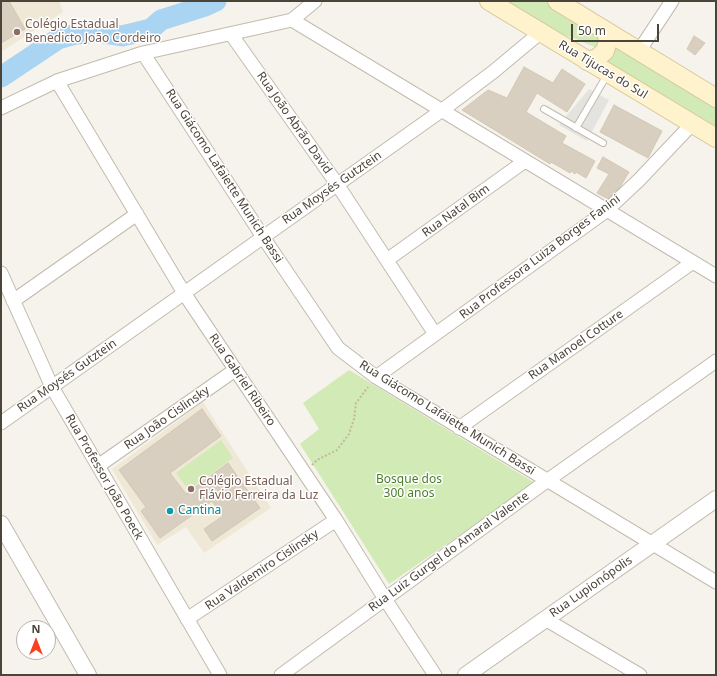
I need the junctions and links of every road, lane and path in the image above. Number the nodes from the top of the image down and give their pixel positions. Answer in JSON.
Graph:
{"nodes":[{"id":1,"x":315,"y":1,"type":"edge"},
{"id":2,"x":489,"y":1,"type":"edge"},
{"id":3,"x":672,"y":1,"type":"edge"},
{"id":4,"x":561,"y":2,"type":"edge"},
{"id":5,"x":292,"y":20,"type":"junction"},
{"id":6,"x":606,"y":31,"type":"junction"},
{"id":7,"x":541,"y":32,"type":"junction"},
{"id":8,"x":231,"y":34,"type":"junction"},
{"id":9,"x":639,"y":51,"type":"junction"},
{"id":10,"x":143,"y":53,"type":"junction"},
{"id":11,"x":587,"y":61,"type":"junction"},
{"id":12,"x":608,"y":74,"type":"junction"},
{"id":13,"x":57,"y":80,"type":"junction"},
{"id":14,"x":716,"y":97,"type":"edge"},
{"id":15,"x":1,"y":108,"type":"edge"},
{"id":16,"x":544,"y":110,"type":"dead end"},
{"id":17,"x":441,"y":111,"type":"junction"},
{"id":18,"x":692,"y":124,"type":"junction"},
{"id":19,"x":576,"y":128,"type":"junction"},
{"id":20,"x":716,"y":138,"type":"edge"},
{"id":21,"x":603,"y":144,"type":"dead end"},
{"id":22,"x":525,"y":161,"type":"junction"},
{"id":23,"x":337,"y":184,"type":"junction"},
{"id":24,"x":606,"y":210,"type":"junction"},
{"id":25,"x":137,"y":214,"type":"junction"},
{"id":26,"x":263,"y":237,"type":"junction"},
{"id":27,"x":387,"y":260,"type":"junction"},
{"id":28,"x":692,"y":262,"type":"junction"},
{"id":29,"x":1,"y":273,"type":"edge"},
{"id":30,"x":716,"y":276,"type":"edge"},
{"id":31,"x":184,"y":293,"type":"junction"},
{"id":32,"x":13,"y":301,"type":"junction"},
{"id":33,"x":435,"y":334,"type":"junction"},
{"id":34,"x":716,"y":361,"type":"edge"},
{"id":35,"x":235,"y":370,"type":"junction"},
{"id":36,"x":376,"y":377,"type":"junction"},
{"id":37,"x":52,"y":387,"type":"junction"},
{"id":38,"x":1,"y":423,"type":"edge"},
{"id":39,"x":459,"y":428,"type":"junction"},
{"id":40,"x":98,"y":466,"type":"junction"},
{"id":41,"x":304,"y":473,"type":"junction"},
{"id":42,"x":548,"y":480,"type":"junction"},
{"id":43,"x":716,"y":499,"type":"edge"},
{"id":44,"x":336,"y":520,"type":"junction"},
{"id":45,"x":1,"y":524,"type":"edge"},
{"id":46,"x":652,"y":544,"type":"junction"},
{"id":47,"x":716,"y":582,"type":"edge"},
{"id":48,"x":385,"y":599,"type":"junction"},
{"id":49,"x":187,"y":619,"type":"junction"},
{"id":50,"x":545,"y":619,"type":"junction"},
{"id":51,"x":88,"y":675,"type":"edge"},
{"id":52,"x":220,"y":675,"type":"edge"},
{"id":53,"x":281,"y":675,"type":"edge"},
{"id":54,"x":435,"y":675,"type":"edge"},
{"id":55,"x":466,"y":675,"type":"edge"},
{"id":56,"x":640,"y":675,"type":"edge"}],
"edges":[{"from":1,"to":5,"type":"street"},
{"from":2,"to":7,"type":"main road","name":"Rua Tijucas do Sul"},
{"from":3,"to":9,"type":"street"},
{"from":4,"to":6,"type":"main road"},
{"from":5,"to":8,"type":"street"},
{"from":5,"to":17,"type":"street"},
{"from":6,"to":9,"type":"main road"},
{"from":6,"to":11,"type":"main road"},
{"from":7,"to":11,"type":"main road","name":"Rua Tijucas do Sul"},
{"from":7,"to":17,"type":"street","name":"Rua Moysés Gutztein"},
{"from":8,"to":10,"type":"street"},
{"from":8,"to":23,"type":"street","name":"Rua João Abrão David"},
{"from":9,"to":14,"type":"main road"},
{"from":10,"to":13,"type":"street"},
{"from":10,"to":26,"type":"street","name":"Rua Giácomo Lafaiette Munich Bassi"},
{"from":11,"to":12,"type":"main road","name":"Rua Tijucas do Sul"},
{"from":12,"to":18,"type":"main road","name":"Rua Tijucas do Sul"},
{"from":12,"to":19,"type":"lane"},
{"from":13,"to":15,"type":"street"},
{"from":13,"to":25,"type":"street","name":"Rua Gabriel Ribeiro"},
{"from":16,"to":19,"type":"lane"},
{"from":17,"to":22,"type":"street"},
{"from":17,"to":23,"type":"street","name":"Rua Moysés Gutztein"},
{"from":18,"to":20,"type":"main road","name":"Rua Tijucas do Sul"},
{"from":18,"to":24,"type":"street","name":"Rua Professora Luiza Borges Fanini"},
{"from":19,"to":21,"type":"lane"},
{"from":22,"to":24,"type":"street"},
{"from":22,"to":27,"type":"street","name":"Rua Natal Bim"},
{"from":23,"to":26,"type":"street","name":"Rua Moysés Gutztein"},
{"from":23,"to":27,"type":"street","name":"Rua João Abrão David"},
{"from":24,"to":28,"type":"street"},
{"from":24,"to":33,"type":"street","name":"Rua Professora Luiza Borges Fanini"},
{"from":25,"to":31,"type":"street","name":"Rua Gabriel Ribeiro"},
{"from":25,"to":32,"type":"street"},
{"from":26,"to":31,"type":"street","name":"Rua Moysés Gutztein"},
{"from":26,"to":36,"type":"street","name":"Rua Giácomo Lafaiette Munich Bassi"},
{"from":27,"to":33,"type":"street","name":"Rua João Abrão David"},
{"from":28,"to":30,"type":"street"},
{"from":28,"to":39,"type":"street","name":"Rua Manoel Cotture"},
{"from":29,"to":32,"type":"street","name":"Rua Professor João Poeck"},
{"from":31,"to":35,"type":"street","name":"Rua Gabriel Ribeiro"},
{"from":31,"to":37,"type":"street","name":"Rua Moysés Gutztein"},
{"from":32,"to":37,"type":"street","name":"Rua Professor João Poeck"},
{"from":33,"to":36,"type":"street","name":"Rua Professora Luiza Borges Fanini"},
{"from":34,"to":42,"type":"street","name":"Rua Luiz Gurgel do Amaral Valente"},
{"from":35,"to":40,"type":"street","name":"Rua João Cislinsky"},
{"from":35,"to":41,"type":"street","name":"Rua Gabriel Ribeiro"},
{"from":36,"to":39,"type":"street","name":"Rua Giácomo Lafaiette Munich Bassi"},
{"from":36,"to":41,"type":"path"},
{"from":37,"to":38,"type":"street","name":"Rua Moysés Gutztein"},
{"from":37,"to":40,"type":"street","name":"Rua Professor João Poeck"},
{"from":39,"to":42,"type":"street","name":"Rua Giácomo Lafaiette Munich Bassi"},
{"from":40,"to":49,"type":"street","name":"Rua Professor João Poeck"},
{"from":41,"to":44,"type":"street","name":"Rua Gabriel Ribeiro"},
{"from":42,"to":46,"type":"street","name":"Rua Giácomo Lafaiette Munich Bassi"},
{"from":42,"to":48,"type":"street","name":"Rua Luiz Gurgel do Amaral Valente"},
{"from":43,"to":46,"type":"street","name":"Rua Lupionópolis"},
{"from":44,"to":48,"type":"street","name":"Rua Gabriel Ribeiro"},
{"from":44,"to":49,"type":"street","name":"Rua Valdemiro Cislinsky"},
{"from":45,"to":51,"type":"street"},
{"from":46,"to":47,"type":"street","name":"Rua Giácomo Lafaiette Munich Bassi"},
{"from":46,"to":50,"type":"street","name":"Rua Lupionópolis"},
{"from":48,"to":53,"type":"street","name":"Rua Luiz Gurgel do Amaral Valente"},
{"from":48,"to":54,"type":"street","name":"Rua Gabriel Ribeiro"},
{"from":49,"to":52,"type":"street","name":"Rua Professor João Poeck"},
{"from":50,"to":55,"type":"street","name":"Rua Lupionópolis"},
{"from":50,"to":56,"type":"street"}]}
